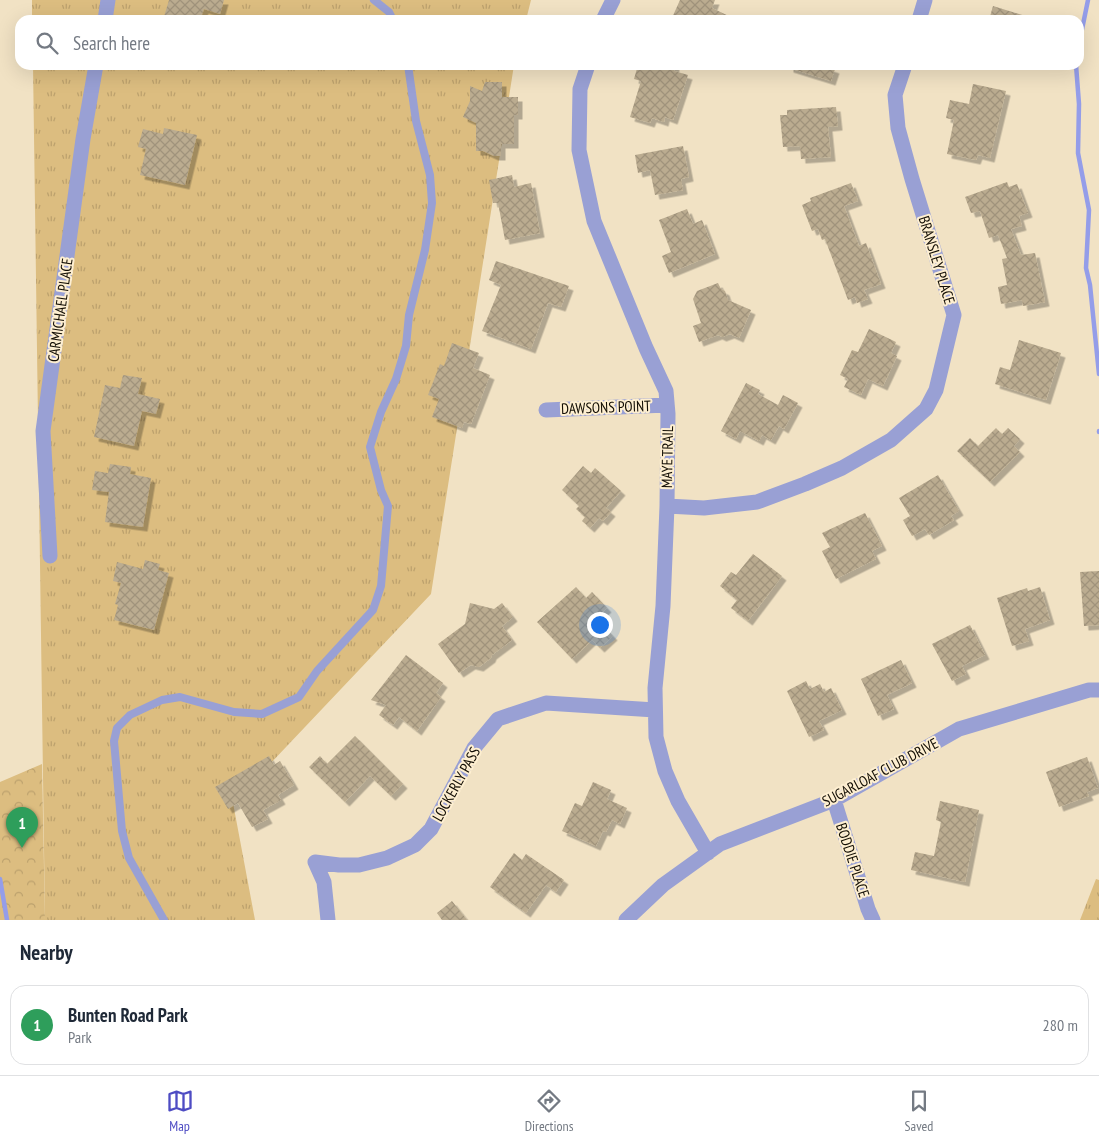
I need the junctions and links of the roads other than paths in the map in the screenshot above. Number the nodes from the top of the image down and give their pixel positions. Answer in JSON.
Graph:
{"nodes":[{"id":1,"x":108,"y":0,"type":"edge"},
{"id":2,"x":374,"y":0,"type":"edge"},
{"id":3,"x":613,"y":0,"type":"edge"},
{"id":4,"x":925,"y":0,"type":"edge"},
{"id":5,"x":106,"y":15,"type":"edge"},
{"id":6,"x":390,"y":15,"type":"edge"},
{"id":7,"x":606,"y":15,"type":"edge"},
{"id":8,"x":920,"y":15,"type":"edge"},
{"id":9,"x":95,"y":70,"type":"edge"},
{"id":10,"x":409,"y":70,"type":"edge"},
{"id":11,"x":586,"y":70,"type":"edge"},
{"id":12,"x":902,"y":70,"type":"edge"},
{"id":13,"x":667,"y":405,"type":"junction"},
{"id":14,"x":546,"y":410,"type":"dead end"},
{"id":15,"x":667,"y":506,"type":"junction"},
{"id":16,"x":50,"y":556,"type":"dead end"},
{"id":17,"x":1099,"y":690,"type":"edge"},
{"id":18,"x":655,"y":710,"type":"junction"},
{"id":19,"x":834,"y":800,"type":"junction"},
{"id":20,"x":708,"y":853,"type":"junction"},
{"id":21,"x":164,"y":920,"type":"edge"},
{"id":22,"x":328,"y":920,"type":"edge"},
{"id":23,"x":626,"y":920,"type":"edge"},
{"id":24,"x":873,"y":920,"type":"edge"}],
"edges":[{"from":1,"to":5,"type":"street"},
{"from":2,"to":6,"type":"lane"},
{"from":3,"to":7,"type":"street"},
{"from":4,"to":8,"type":"street"},
{"from":9,"to":16,"type":"street","name":"CARMICHAEL PLACE"},
{"from":10,"to":21,"type":"lane"},
{"from":11,"to":13,"type":"street","name":"MAYE TRAIL"},
{"from":12,"to":15,"type":"street","name":"BRANSLEY PLACE"},
{"from":13,"to":14,"type":"street","name":"DAWSONS POINT"},
{"from":13,"to":15,"type":"street","name":"MAYE TRAIL"},
{"from":15,"to":18,"type":"street","name":"MAYE TRAIL"},
{"from":17,"to":19,"type":"street","name":"SUGARLOAF CLUB DRIVE"},
{"from":18,"to":20,"type":"street","name":"MAYE TRAIL"},
{"from":18,"to":22,"type":"street","name":"LOCKERLY PASS"},
{"from":19,"to":20,"type":"street","name":"SUGARLOAF CLUB DRIVE"},
{"from":19,"to":24,"type":"street","name":"BODDIE PLACE"},
{"from":20,"to":23,"type":"street","name":"SUGARLOAF CLUB DRIVE"}]}
